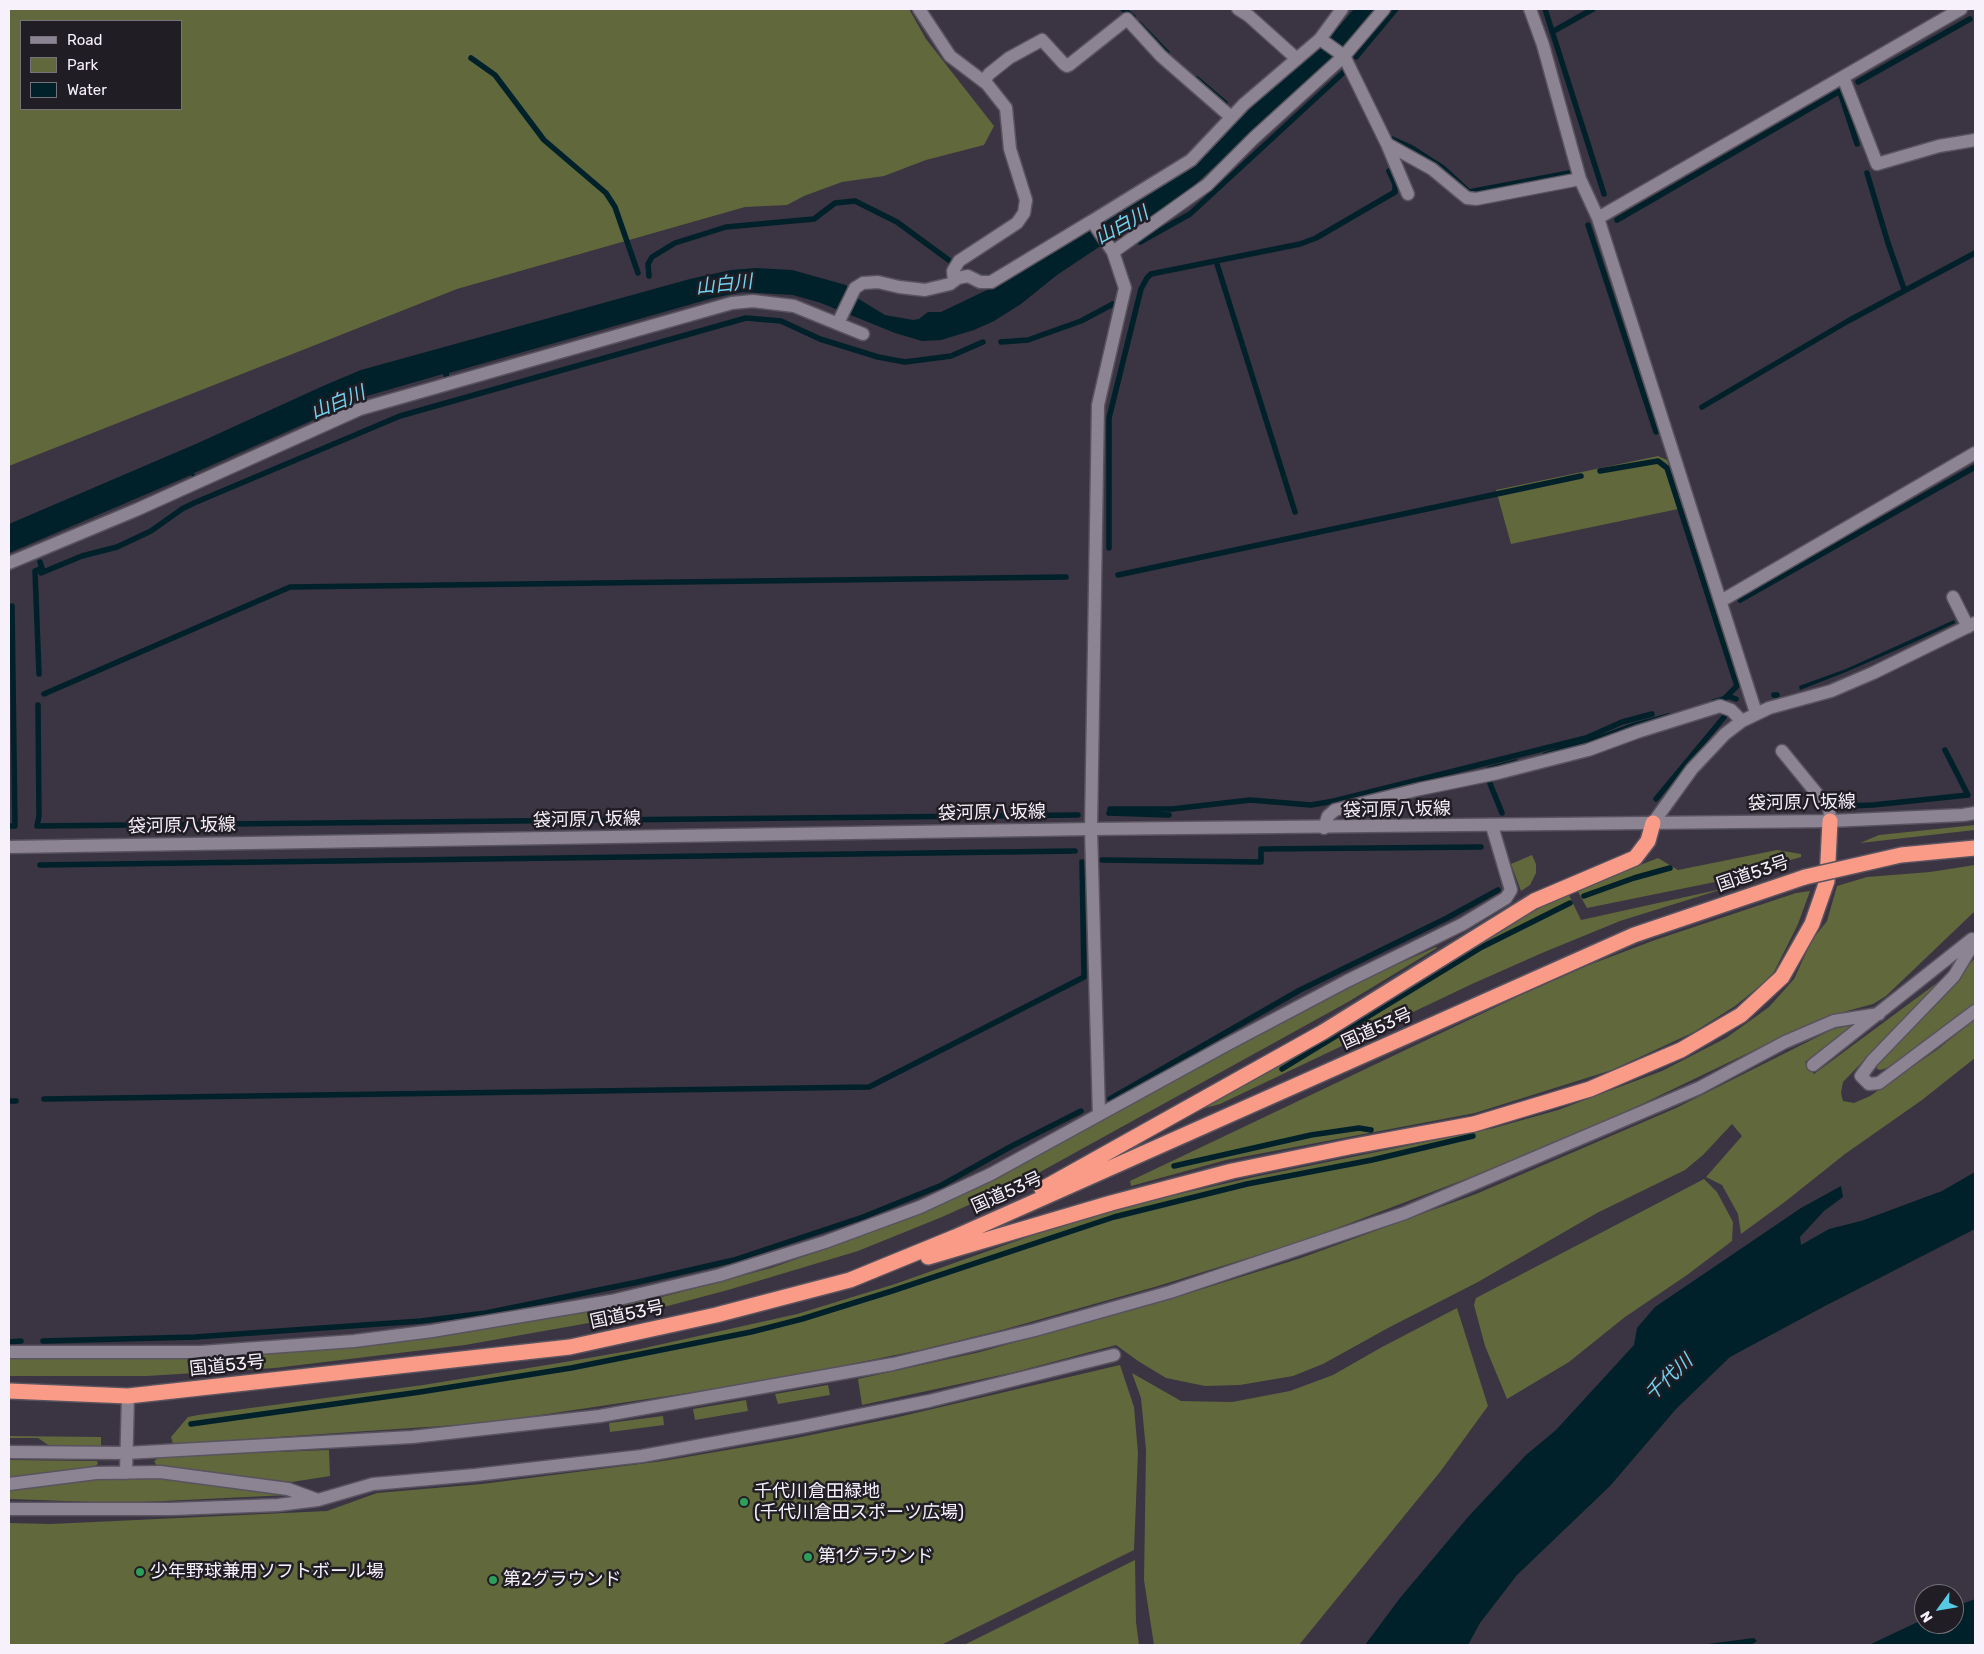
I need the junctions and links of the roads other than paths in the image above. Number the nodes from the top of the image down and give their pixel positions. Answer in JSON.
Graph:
{"nodes":[{"id":1,"x":919,"y":9,"type":"edge"},
{"id":2,"x":1238,"y":9,"type":"edge"},
{"id":3,"x":1342,"y":9,"type":"edge"},
{"id":4,"x":1384,"y":9,"type":"edge"},
{"id":5,"x":1530,"y":9,"type":"edge"},
{"id":6,"x":1961,"y":9,"type":"edge"},
{"id":7,"x":1320,"y":39,"type":"junction"},
{"id":8,"x":1344,"y":56,"type":"junction"},
{"id":9,"x":1297,"y":59,"type":"junction"},
{"id":10,"x":1844,"y":77,"type":"junction"},
{"id":11,"x":984,"y":82,"type":"junction"},
{"id":12,"x":1231,"y":117,"type":"junction"},
{"id":13,"x":1975,"y":140,"type":"edge"},
{"id":14,"x":1387,"y":144,"type":"junction"},
{"id":15,"x":1580,"y":179,"type":"junction"},
{"id":16,"x":1408,"y":194,"type":"dead end"},
{"id":17,"x":1598,"y":218,"type":"junction"},
{"id":18,"x":1092,"y":221,"type":"junction"},
{"id":19,"x":1113,"y":252,"type":"junction"},
{"id":20,"x":954,"y":281,"type":"junction"},
{"id":21,"x":838,"y":323,"type":"junction"},
{"id":22,"x":863,"y":334,"type":"dead end"},
{"id":23,"x":1975,"y":453,"type":"edge"},
{"id":24,"x":9,"y":563,"type":"edge"},
{"id":25,"x":1953,"y":597,"type":"dead end"},
{"id":26,"x":1721,"y":602,"type":"junction"},
{"id":27,"x":1972,"y":625,"type":"edge"},
{"id":28,"x":1756,"y":713,"type":"junction"},
{"id":29,"x":1742,"y":720,"type":"junction"},
{"id":30,"x":1782,"y":751,"type":"dead end"},
{"id":31,"x":1975,"y":813,"type":"edge"},
{"id":32,"x":1830,"y":821,"type":"junction"},
{"id":33,"x":1653,"y":823,"type":"junction"},
{"id":34,"x":1492,"y":826,"type":"junction"},
{"id":35,"x":1324,"y":828,"type":"junction"},
{"id":36,"x":1091,"y":829,"type":"junction"},
{"id":37,"x":9,"y":847,"type":"edge"},
{"id":38,"x":1975,"y":848,"type":"edge"},
{"id":39,"x":1975,"y":936,"type":"edge"},
{"id":40,"x":1975,"y":941,"type":"edge"},
{"id":41,"x":1975,"y":1011,"type":"edge"},
{"id":42,"x":1879,"y":1014,"type":"junction"},
{"id":43,"x":1813,"y":1065,"type":"dead end"},
{"id":44,"x":1099,"y":1115,"type":"junction"},
{"id":45,"x":955,"y":1237,"type":"junction"},
{"id":46,"x":850,"y":1280,"type":"junction"},
{"id":47,"x":9,"y":1352,"type":"edge"},
{"id":48,"x":1114,"y":1354,"type":"dead end"},
{"id":49,"x":9,"y":1391,"type":"edge"},
{"id":50,"x":128,"y":1396,"type":"junction"},
{"id":51,"x":9,"y":1452,"type":"edge"},
{"id":52,"x":126,"y":1453,"type":"junction"},
{"id":53,"x":126,"y":1473,"type":"junction"},
{"id":54,"x":9,"y":1484,"type":"edge"},
{"id":55,"x":318,"y":1500,"type":"junction"},
{"id":56,"x":9,"y":1509,"type":"edge"}],
"edges":[{"from":1,"to":11,"type":"street"},
{"from":2,"to":9,"type":"street"},
{"from":3,"to":7,"type":"street"},
{"from":4,"to":8,"type":"street"},
{"from":5,"to":15,"type":"street"},
{"from":6,"to":10,"type":"street"},
{"from":7,"to":8,"type":"street"},
{"from":7,"to":9,"type":"street"},
{"from":8,"to":14,"type":"street"},
{"from":8,"to":19,"type":"street"},
{"from":9,"to":12,"type":"street"},
{"from":10,"to":13,"type":"street"},
{"from":10,"to":17,"type":"street"},
{"from":11,"to":12,"type":"street"},
{"from":11,"to":20,"type":"street"},
{"from":12,"to":18,"type":"street"},
{"from":14,"to":15,"type":"street"},
{"from":14,"to":16,"type":"street"},
{"from":15,"to":17,"type":"street"},
{"from":17,"to":26,"type":"street"},
{"from":18,"to":19,"type":"street"},
{"from":18,"to":20,"type":"street"},
{"from":19,"to":36,"type":"street"},
{"from":20,"to":21,"type":"street"},
{"from":21,"to":22,"type":"street"},
{"from":21,"to":24,"type":"street"},
{"from":23,"to":26,"type":"street"},
{"from":25,"to":27,"type":"street"},
{"from":26,"to":28,"type":"street"},
{"from":27,"to":28,"type":"street"},
{"from":28,"to":29,"type":"street"},
{"from":29,"to":33,"type":"street"},
{"from":29,"to":35,"type":"street"},
{"from":30,"to":32,"type":"street"},
{"from":31,"to":32,"type":"street","name":"袋河原八坂線"},
{"from":32,"to":33,"type":"street","name":"袋河原八坂線"},
{"from":32,"to":46,"type":"highway"},
{"from":33,"to":34,"type":"street","name":"袋河原八坂線"},
{"from":33,"to":45,"type":"highway"},
{"from":34,"to":35,"type":"street","name":"袋河原八坂線"},
{"from":34,"to":44,"type":"street"},
{"from":35,"to":36,"type":"street","name":"袋河原八坂線"},
{"from":36,"to":37,"type":"street","name":"袋河原八坂線"},
{"from":36,"to":44,"type":"street"},
{"from":38,"to":45,"type":"highway","name":"国道53号","bridge":true},
{"from":39,"to":42,"type":"street"},
{"from":40,"to":41,"type":"street"},
{"from":42,"to":43,"type":"street"},
{"from":42,"to":52,"type":"street"},
{"from":44,"to":47,"type":"street"},
{"from":45,"to":46,"type":"highway","name":"国道53号"},
{"from":46,"to":50,"type":"highway","name":"国道53号"},
{"from":48,"to":55,"type":"street"},
{"from":49,"to":50,"type":"highway","name":"国道53号"},
{"from":50,"to":52,"type":"street"},
{"from":51,"to":52,"type":"street"},
{"from":52,"to":53,"type":"street"},
{"from":53,"to":54,"type":"street"},
{"from":53,"to":55,"type":"street"},
{"from":55,"to":56,"type":"street"}]}
